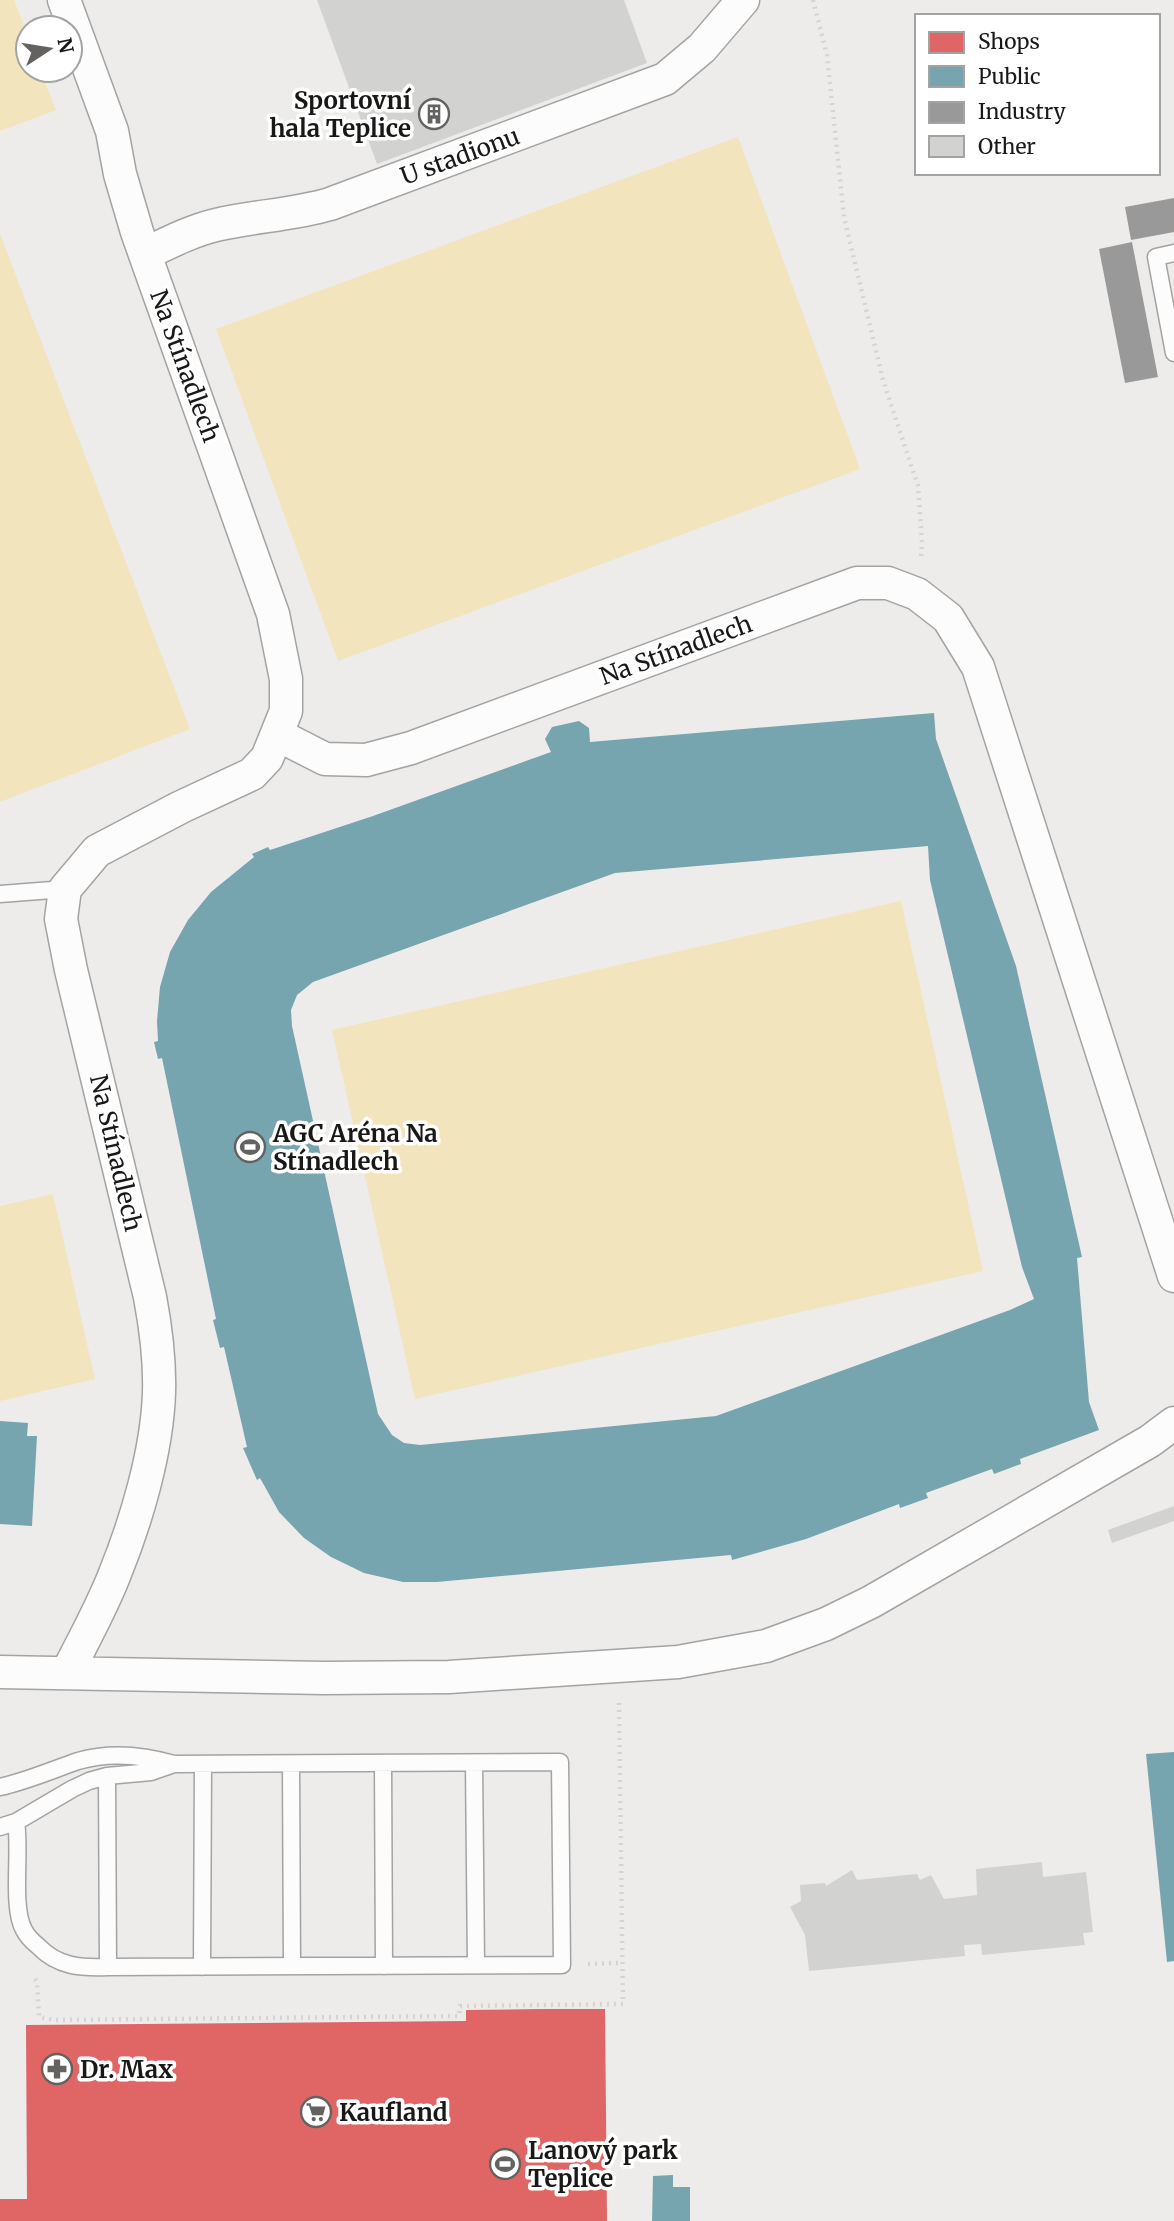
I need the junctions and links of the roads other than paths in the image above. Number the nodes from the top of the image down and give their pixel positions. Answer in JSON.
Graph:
{"nodes":[{"id":1,"x":64,"y":0,"type":"edge"},
{"id":2,"x":743,"y":0,"type":"edge"},
{"id":3,"x":1174,"y":253,"type":"edge"},
{"id":4,"x":145,"y":254,"type":"junction"},
{"id":5,"x":1174,"y":353,"type":"edge"},
{"id":6,"x":278,"y":735,"type":"junction"},
{"id":7,"x":65,"y":889,"type":"junction"},
{"id":8,"x":0,"y":894,"type":"edge"},
{"id":9,"x":1174,"y":1276,"type":"edge"},
{"id":10,"x":1174,"y":1423,"type":"edge"},
{"id":11,"x":0,"y":1672,"type":"edge"},
{"id":12,"x":67,"y":1673,"type":"junction"},
{"id":13,"x":383,"y":1763,"type":"junction"},
{"id":14,"x":474,"y":1763,"type":"junction"},
{"id":15,"x":174,"y":1764,"type":"junction"},
{"id":16,"x":203,"y":1764,"type":"junction"},
{"id":17,"x":291,"y":1764,"type":"junction"},
{"id":18,"x":107,"y":1776,"type":"junction"},
{"id":19,"x":0,"y":1787,"type":"edge"},
{"id":20,"x":16,"y":1822,"type":"junction"},
{"id":21,"x":0,"y":1827,"type":"edge"},
{"id":22,"x":476,"y":1965,"type":"junction"},
{"id":23,"x":292,"y":1966,"type":"junction"},
{"id":24,"x":384,"y":1966,"type":"junction"},
{"id":25,"x":108,"y":1967,"type":"junction"},
{"id":26,"x":202,"y":1967,"type":"junction"}],
"edges":[{"from":1,"to":4,"type":"street","name":"Na Stínadlech"},
{"from":2,"to":4,"type":"street","name":"U stadionu"},
{"from":3,"to":5,"type":"lane"},
{"from":4,"to":6,"type":"street","name":"Na Stínadlech"},
{"from":6,"to":7,"type":"street","name":"Na Stínadlech"},
{"from":6,"to":9,"type":"street","name":"Na Stínadlech"},
{"from":7,"to":8,"type":"lane"},
{"from":7,"to":12,"type":"street","name":"Na Stínadlech"},
{"from":10,"to":12,"type":"street"},
{"from":11,"to":12,"type":"street"},
{"from":13,"to":14,"type":"lane"},
{"from":13,"to":17,"type":"lane"},
{"from":13,"to":24,"type":"lane"},
{"from":14,"to":22,"type":"lane"},
{"from":14,"to":22,"type":"lane"},
{"from":15,"to":16,"type":"lane"},
{"from":15,"to":18,"type":"lane"},
{"from":15,"to":19,"type":"lane"},
{"from":16,"to":17,"type":"lane"},
{"from":16,"to":26,"type":"lane"},
{"from":17,"to":23,"type":"lane"},
{"from":18,"to":20,"type":"lane"},
{"from":18,"to":25,"type":"lane"},
{"from":20,"to":21,"type":"lane"},
{"from":20,"to":25,"type":"lane"},
{"from":22,"to":24,"type":"lane"},
{"from":23,"to":24,"type":"lane"},
{"from":23,"to":26,"type":"lane"},
{"from":25,"to":26,"type":"lane"}]}
